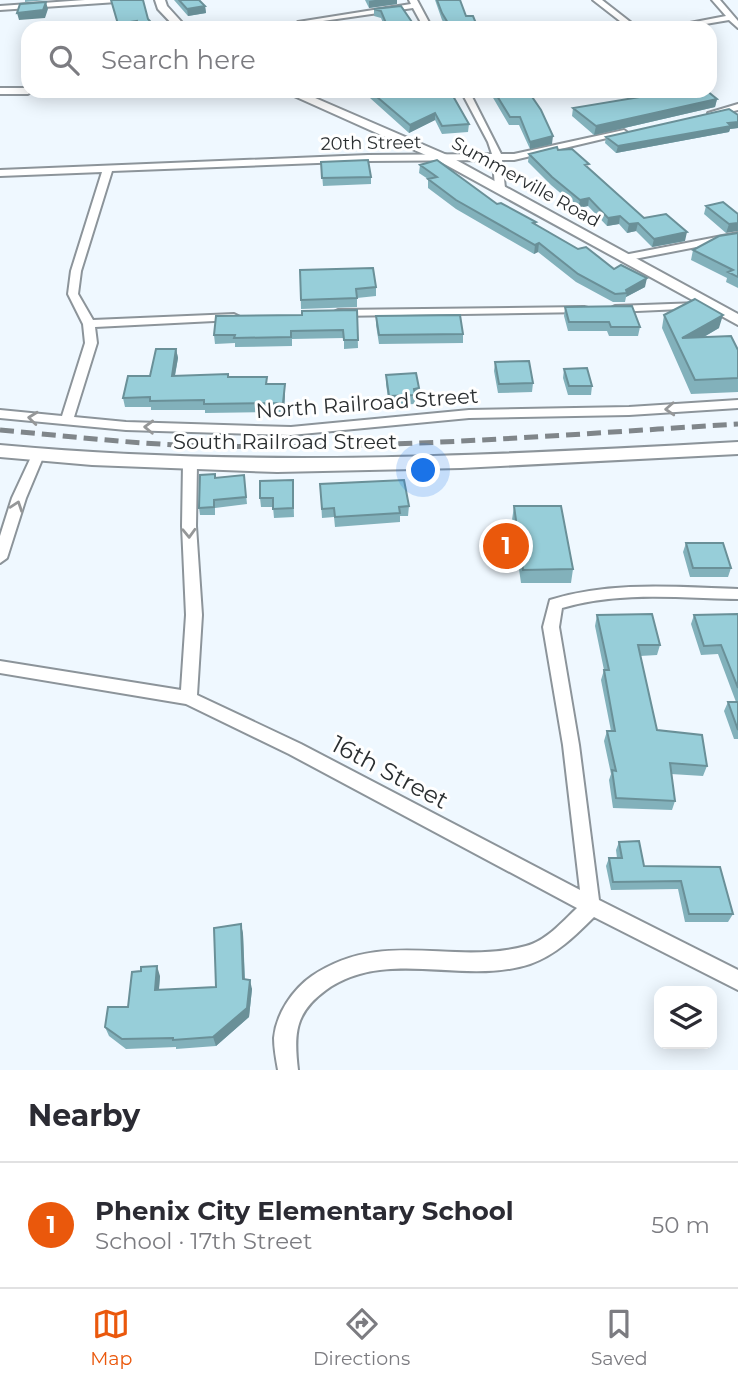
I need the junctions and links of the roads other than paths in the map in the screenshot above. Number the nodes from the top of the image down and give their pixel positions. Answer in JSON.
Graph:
{"nodes":[{"id":1,"x":117,"y":0,"type":"edge"},
{"id":2,"x":159,"y":0,"type":"edge"},
{"id":3,"x":597,"y":0,"type":"edge"},
{"id":4,"x":716,"y":0,"type":"edge"},
{"id":5,"x":415,"y":3,"type":"edge"},
{"id":6,"x":3,"y":5,"type":"edge"},
{"id":7,"x":729,"y":18,"type":"junction"},
{"id":8,"x":175,"y":21,"type":"edge"},
{"id":9,"x":308,"y":21,"type":"edge"},
{"id":10,"x":424,"y":21,"type":"edge"},
{"id":11,"x":625,"y":21,"type":"edge"},
{"id":12,"x":711,"y":21,"type":"edge"},
{"id":13,"x":738,"y":26,"type":"edge"},
{"id":14,"x":0,"y":91,"type":"edge"},
{"id":15,"x":21,"y":91,"type":"edge"},
{"id":16,"x":305,"y":98,"type":"edge"},
{"id":17,"x":468,"y":98,"type":"edge"},
{"id":18,"x":738,"y":107,"type":"edge"},
{"id":19,"x":704,"y":115,"type":"edge"},
{"id":20,"x":630,"y":132,"type":"edge"},
{"id":21,"x":497,"y":157,"type":"junction"},
{"id":22,"x":443,"y":158,"type":"junction"},
{"id":23,"x":108,"y":168,"type":"junction"},
{"id":24,"x":0,"y":173,"type":"edge"},
{"id":25,"x":500,"y":188,"type":"junction"},
{"id":26,"x":738,"y":236,"type":"edge"},
{"id":27,"x":624,"y":258,"type":"junction"},
{"id":28,"x":711,"y":306,"type":"junction"},
{"id":29,"x":604,"y":309,"type":"edge"},
{"id":30,"x":590,"y":310,"type":"edge"},
{"id":31,"x":331,"y":314,"type":"edge"},
{"id":32,"x":251,"y":317,"type":"edge"},
{"id":33,"x":738,"y":320,"type":"edge"},
{"id":34,"x":89,"y":324,"type":"junction"},
{"id":35,"x":738,"y":404,"type":"edge"},
{"id":36,"x":0,"y":414,"type":"edge"},
{"id":37,"x":67,"y":421,"type":"junction"},
{"id":38,"x":738,"y":448,"type":"edge"},
{"id":39,"x":0,"y":451,"type":"edge"},
{"id":40,"x":38,"y":455,"type":"junction"},
{"id":41,"x":190,"y":464,"type":"junction"},
{"id":42,"x":0,"y":558,"type":"edge"},
{"id":43,"x":738,"y":594,"type":"edge"},
{"id":44,"x":0,"y":667,"type":"edge"},
{"id":45,"x":189,"y":698,"type":"junction"},
{"id":46,"x":592,"y":907,"type":"junction"},
{"id":47,"x":738,"y":980,"type":"edge"},
{"id":48,"x":288,"y":1070,"type":"edge"}],
"edges":[{"from":1,"to":6,"type":"street"},
{"from":2,"to":8,"type":"main road"},
{"from":3,"to":11,"type":"street"},
{"from":4,"to":7,"type":"street"},
{"from":5,"to":9,"type":"street"},
{"from":5,"to":10,"type":"street"},
{"from":7,"to":12,"type":"street"},
{"from":7,"to":13,"type":"street"},
{"from":14,"to":15,"type":"street"},
{"from":16,"to":22,"type":"main road","name":"Summerville Road"},
{"from":17,"to":21,"type":"street"},
{"from":18,"to":19,"type":"street"},
{"from":20,"to":21,"type":"street","name":"20th Street"},
{"from":21,"to":22,"type":"street","name":"20th Street"},
{"from":21,"to":25,"type":"street"},
{"from":22,"to":23,"type":"street","name":"20th Street"},
{"from":22,"to":25,"type":"main road","name":"Summerville Road"},
{"from":23,"to":24,"type":"street","name":"20th Street"},
{"from":23,"to":34,"type":"street"},
{"from":25,"to":27,"type":"main road","name":"Summerville Road"},
{"from":26,"to":27,"type":"street"},
{"from":27,"to":28,"type":"main road","name":"Summerville Road"},
{"from":28,"to":29,"type":"street"},
{"from":28,"to":33,"type":"main road","name":"Summerville Road"},
{"from":30,"to":31,"type":"street"},
{"from":32,"to":34,"type":"street"},
{"from":34,"to":37,"type":"street"},
{"from":35,"to":37,"type":"street","name":"North Railroad Street","one_way":true},
{"from":37,"to":36,"type":"street","name":"North Railroad Street","one_way":true},
{"from":38,"to":41,"type":"main road","name":"South Railroad Street"},
{"from":39,"to":40,"type":"main road","name":"South Railroad Street"},
{"from":40,"to":41,"type":"main road","name":"South Railroad Street"},
{"from":42,"to":40,"type":"street","one_way":true},
{"from":41,"to":45,"type":"street","one_way":true},
{"from":43,"to":46,"type":"street"},
{"from":44,"to":45,"type":"street","name":"16th Street"},
{"from":45,"to":46,"type":"street","name":"16th Street"},
{"from":46,"to":47,"type":"street","name":"16th Street"},
{"from":46,"to":48,"type":"street"}]}
